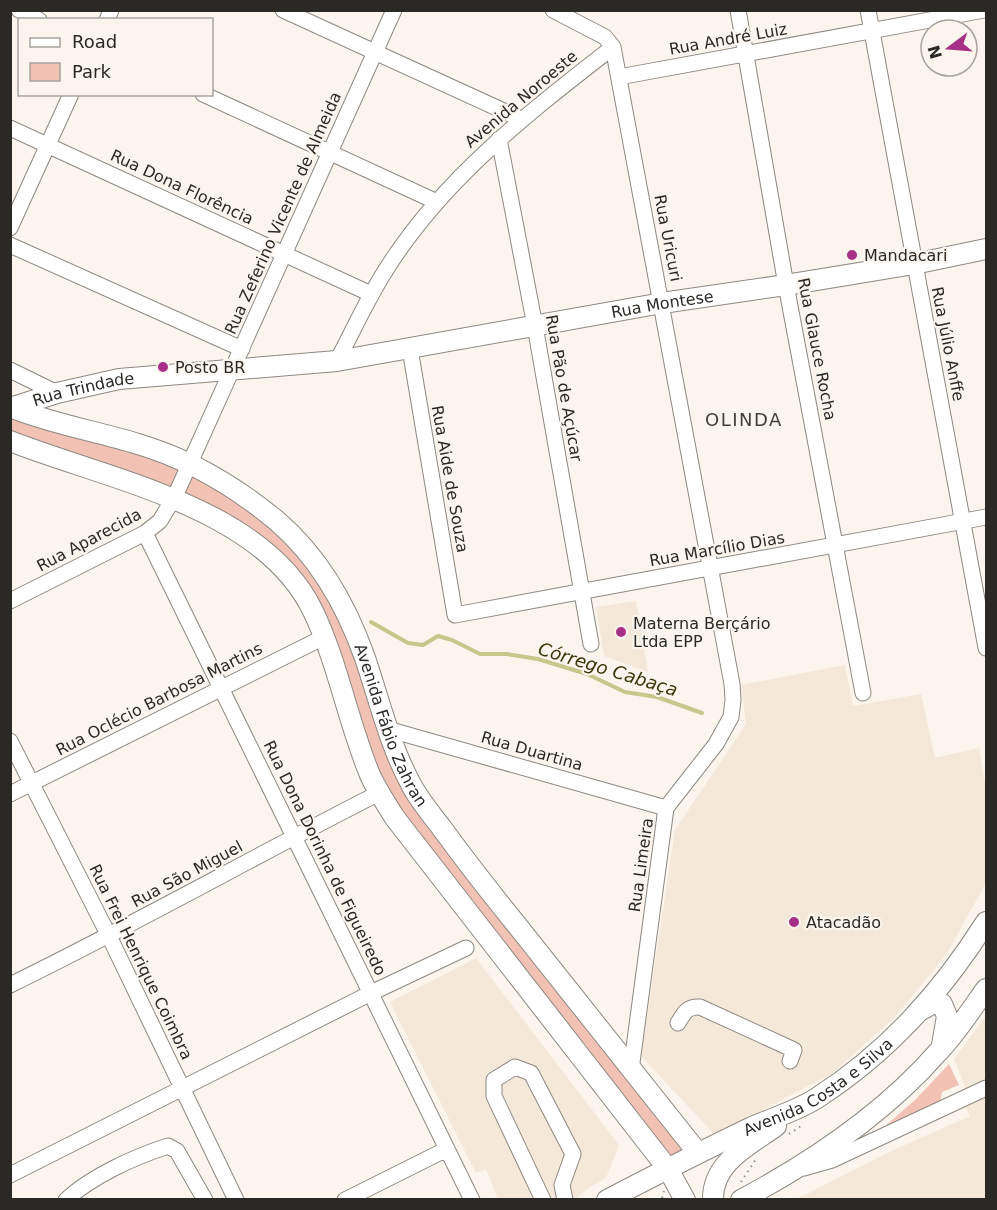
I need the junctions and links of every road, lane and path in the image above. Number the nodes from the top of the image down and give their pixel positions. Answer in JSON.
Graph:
{"nodes":[{"id":1,"x":19,"y":10,"type":"edge"},
{"id":2,"x":283,"y":10,"type":"edge"},
{"id":3,"x":394,"y":10,"type":"edge"},
{"id":4,"x":553,"y":10,"type":"edge"},
{"id":5,"x":738,"y":10,"type":"edge"},
{"id":6,"x":868,"y":10,"type":"edge"},
{"id":7,"x":984,"y":10,"type":"edge"},
{"id":8,"x":35,"y":18,"type":"edge"},
{"id":9,"x":872,"y":31,"type":"junction"},
{"id":10,"x":613,"y":47,"type":"junction"},
{"id":11,"x":375,"y":52,"type":"junction"},
{"id":12,"x":746,"y":54,"type":"junction"},
{"id":13,"x":620,"y":77,"type":"junction"},
{"id":14,"x":70,"y":96,"type":"edge"},
{"id":15,"x":207,"y":96,"type":"edge"},
{"id":16,"x":521,"y":119,"type":"junction"},
{"id":17,"x":10,"y":128,"type":"edge"},
{"id":18,"x":499,"y":139,"type":"junction"},
{"id":19,"x":48,"y":145,"type":"junction"},
{"id":20,"x":331,"y":153,"type":"junction"},
{"id":21,"x":437,"y":202,"type":"junction"},
{"id":22,"x":10,"y":228,"type":"edge"},
{"id":23,"x":10,"y":244,"type":"edge"},
{"id":24,"x":987,"y":249,"type":"edge"},
{"id":25,"x":285,"y":254,"type":"junction"},
{"id":26,"x":914,"y":264,"type":"junction"},
{"id":27,"x":786,"y":285,"type":"junction"},
{"id":28,"x":371,"y":294,"type":"junction"},
{"id":29,"x":662,"y":303,"type":"junction"},
{"id":30,"x":535,"y":326,"type":"junction"},
{"id":31,"x":410,"y":349,"type":"junction"},
{"id":32,"x":242,"y":350,"type":"junction"},
{"id":33,"x":337,"y":361,"type":"junction"},
{"id":34,"x":10,"y":370,"type":"edge"},
{"id":35,"x":232,"y":370,"type":"junction"},
{"id":36,"x":57,"y":393,"type":"junction"},
{"id":37,"x":11,"y":408,"type":"edge"},
{"id":38,"x":10,"y":441,"type":"edge"},
{"id":39,"x":190,"y":464,"type":"junction"},
{"id":40,"x":173,"y":500,"type":"junction"},
{"id":41,"x":987,"y":517,"type":"edge"},
{"id":42,"x":963,"y":522,"type":"junction"},
{"id":43,"x":145,"y":533,"type":"junction"},
{"id":44,"x":836,"y":545,"type":"junction"},
{"id":45,"x":711,"y":568,"type":"junction"},
{"id":46,"x":583,"y":592,"type":"junction"},
{"id":47,"x":10,"y":601,"type":"edge"},
{"id":48,"x":455,"y":615,"type":"joint"},
{"id":49,"x":324,"y":637,"type":"junction"},
{"id":50,"x":591,"y":644,"type":"dead end"},
{"id":51,"x":987,"y":648,"type":"edge"},
{"id":52,"x":732,"y":684,"type":"joint"},
{"id":53,"x":221,"y":688,"type":"junction"},
{"id":54,"x":862,"y":693,"type":"dead end"},
{"id":55,"x":387,"y":729,"type":"junction"},
{"id":56,"x":10,"y":741,"type":"edge"},
{"id":57,"x":31,"y":783,"type":"junction"},
{"id":58,"x":413,"y":788,"type":"junction"},
{"id":59,"x":379,"y":793,"type":"junction"},
{"id":60,"x":10,"y":794,"type":"edge"},
{"id":61,"x":666,"y":808,"type":"junction"},
{"id":62,"x":294,"y":836,"type":"junction"},
{"id":63,"x":987,"y":922,"type":"edge"},
{"id":64,"x":109,"y":936,"type":"junction"},
{"id":65,"x":466,"y":948,"type":"dead end"},
{"id":66,"x":10,"y":985,"type":"edge"},
{"id":67,"x":987,"y":989,"type":"edge"},
{"id":68,"x":371,"y":993,"type":"junction"},
{"id":69,"x":921,"y":1010,"type":"junction"},
{"id":70,"x":678,"y":1023,"type":"dead end"},
{"id":71,"x":940,"y":1051,"type":"junction"},
{"id":72,"x":792,"y":1055,"type":"dead end"},
{"id":73,"x":631,"y":1070,"type":"junction"},
{"id":74,"x":987,"y":1088,"type":"edge"},
{"id":75,"x":183,"y":1089,"type":"junction"},
{"id":76,"x":808,"y":1103,"type":"junction"},
{"id":77,"x":447,"y":1149,"type":"junction"},
{"id":78,"x":698,"y":1153,"type":"junction"},
{"id":79,"x":668,"y":1168,"type":"junction"},
{"id":80,"x":788,"y":1174,"type":"junction"},
{"id":81,"x":10,"y":1175,"type":"edge"},
{"id":82,"x":66,"y":1200,"type":"edge"},
{"id":83,"x":205,"y":1200,"type":"edge"},
{"id":84,"x":236,"y":1200,"type":"edge"},
{"id":85,"x":345,"y":1200,"type":"edge"},
{"id":86,"x":472,"y":1200,"type":"edge"},
{"id":87,"x":543,"y":1200,"type":"edge"},
{"id":88,"x":565,"y":1200,"type":"edge"},
{"id":89,"x":607,"y":1200,"type":"edge"},
{"id":90,"x":685,"y":1200,"type":"edge"},
{"id":91,"x":713,"y":1200,"type":"edge"},
{"id":92,"x":741,"y":1200,"type":"edge"},
{"id":93,"x":773,"y":1200,"type":"edge"}],
"edges":[{"from":1,"to":8,"type":"street"},
{"from":2,"to":11,"type":"street"},
{"from":3,"to":11,"type":"street","name":"Rua Zeferino Vicente de Almeida"},
{"from":4,"to":10,"type":"street"},
{"from":5,"to":12,"type":"street","name":"Rua Glauce Rocha"},
{"from":6,"to":9,"type":"street","name":"Rua Júlio Anffe"},
{"from":7,"to":9,"type":"street","name":"Rua André Luiz"},
{"from":9,"to":12,"type":"street","name":"Rua André Luiz"},
{"from":9,"to":26,"type":"street","name":"Rua Júlio Anffe"},
{"from":10,"to":13,"type":"street","name":"Rua Uricuri"},
{"from":10,"to":16,"type":"street","name":"Avenida Noroeste"},
{"from":11,"to":16,"type":"street"},
{"from":11,"to":20,"type":"street","name":"Rua Zeferino Vicente de Almeida"},
{"from":12,"to":13,"type":"street","name":"Rua André Luiz"},
{"from":12,"to":27,"type":"street","name":"Rua Glauce Rocha"},
{"from":13,"to":29,"type":"street","name":"Rua Uricuri"},
{"from":14,"to":19,"type":"street"},
{"from":15,"to":20,"type":"street"},
{"from":16,"to":18,"type":"street","name":"Avenida Noroeste"},
{"from":17,"to":19,"type":"street","name":"Rua Dona Florência"},
{"from":18,"to":21,"type":"street","name":"Avenida Noroeste"},
{"from":18,"to":30,"type":"street","name":"Rua Pão de Açúcar"},
{"from":19,"to":22,"type":"street"},
{"from":19,"to":25,"type":"street","name":"Rua Dona Florência"},
{"from":20,"to":21,"type":"street"},
{"from":20,"to":25,"type":"street","name":"Rua Zeferino Vicente de Almeida"},
{"from":21,"to":28,"type":"street","name":"Avenida Noroeste"},
{"from":23,"to":32,"type":"street"},
{"from":24,"to":26,"type":"main road","name":"Rua Montese"},
{"from":25,"to":28,"type":"street","name":"Rua Dona Florência"},
{"from":25,"to":32,"type":"street","name":"Rua Zeferino Vicente de Almeida"},
{"from":26,"to":27,"type":"main road","name":"Rua Montese"},
{"from":26,"to":42,"type":"street","name":"Rua Júlio Anffe"},
{"from":27,"to":29,"type":"main road","name":"Rua Montese"},
{"from":27,"to":44,"type":"street","name":"Rua Glauce Rocha"},
{"from":28,"to":33,"type":"street","name":"Avenida Noroeste"},
{"from":29,"to":30,"type":"main road","name":"Rua Montese"},
{"from":29,"to":45,"type":"street","name":"Rua Uricuri"},
{"from":30,"to":31,"type":"main road","name":"Rua Montese"},
{"from":30,"to":46,"type":"street","name":"Rua Pão de Açúcar"},
{"from":31,"to":33,"type":"main road","name":"Rua Montese"},
{"from":31,"to":48,"type":"street","name":"Rua Aide de Souza"},
{"from":32,"to":35,"type":"street","name":"Rua Zeferino Vicente de Almeida"},
{"from":33,"to":35,"type":"main road","name":"Rua Trindade"},
{"from":34,"to":36,"type":"street"},
{"from":35,"to":36,"type":"main road","name":"Rua Trindade"},
{"from":35,"to":39,"type":"street","name":"Rua Zeferino Vicente de Almeida"},
{"from":36,"to":37,"type":"main road","name":"Rua Trindade"},
{"from":37,"to":39,"type":"main road","name":"Avenida Fábio Zahran"},
{"from":38,"to":40,"type":"main road","name":"Avenida Fábio Zahran"},
{"from":39,"to":40,"type":"street","name":"Rua Aparecida"},
{"from":39,"to":55,"type":"main road","name":"Avenida Fábio Zahran"},
{"from":40,"to":43,"type":"street","name":"Rua Aparecida"},
{"from":40,"to":49,"type":"main road","name":"Avenida Fábio Zahran"},
{"from":41,"to":42,"type":"street","name":"Rua Marcílio Dias"},
{"from":42,"to":44,"type":"street","name":"Rua Marcílio Dias"},
{"from":42,"to":51,"type":"street","name":"Rua Júlio Anffe"},
{"from":43,"to":47,"type":"street","name":"Rua Aparecida"},
{"from":43,"to":53,"type":"street","name":"Rua Dona Dorinha de Figueiredo"},
{"from":44,"to":45,"type":"street","name":"Rua Marcílio Dias"},
{"from":44,"to":54,"type":"street","name":"Rua Glauce Rocha"},
{"from":45,"to":46,"type":"street","name":"Rua Marcílio Dias"},
{"from":45,"to":52,"type":"street","name":"Rua Uricuri"},
{"from":46,"to":48,"type":"street","name":"Rua Marcílio Dias"},
{"from":46,"to":50,"type":"street","name":"Rua Pão de Açúcar"},
{"from":49,"to":53,"type":"street","name":"Rua Oclécio Barbosa Martins"},
{"from":49,"to":59,"type":"main road","name":"Avenida Fábio Zahran"},
{"from":52,"to":61,"type":"street","name":"Rua Limeira"},
{"from":53,"to":57,"type":"street","name":"Rua Oclécio Barbosa Martins"},
{"from":53,"to":62,"type":"street","name":"Rua Dona Dorinha de Figueiredo"},
{"from":55,"to":58,"type":"main road","name":"Avenida Fábio Zahran"},
{"from":55,"to":61,"type":"street","name":"Rua Duartina"},
{"from":56,"to":57,"type":"street","name":"Rua Frei Henrique Coimbra"},
{"from":57,"to":60,"type":"street","name":"Rua Oclécio Barbosa Martins"},
{"from":57,"to":64,"type":"street","name":"Rua Frei Henrique Coimbra"},
{"from":58,"to":59,"type":"main road"},
{"from":58,"to":73,"type":"main road","name":"Avenida Fábio Zahran"},
{"from":59,"to":62,"type":"street","name":"Rua São Miguel"},
{"from":59,"to":79,"type":"main road","name":"Avenida Fábio Zahran"},
{"from":61,"to":73,"type":"street","name":"Rua Limeira"},
{"from":62,"to":64,"type":"street","name":"Rua São Miguel"},
{"from":62,"to":68,"type":"street","name":"Rua Dona Dorinha de Figueiredo"},
{"from":63,"to":69,"type":"main road","name":"Avenida Costa e Silva"},
{"from":64,"to":66,"type":"street","name":"Rua São Miguel"},
{"from":64,"to":75,"type":"street","name":"Rua Frei Henrique Coimbra"},
{"from":65,"to":68,"type":"street"},
{"from":67,"to":71,"type":"main road"},
{"from":68,"to":75,"type":"street"},
{"from":68,"to":77,"type":"street","name":"Rua Dona Dorinha de Figueiredo"},
{"from":69,"to":71,"type":"main road"},
{"from":69,"to":76,"type":"main road","name":"Avenida Costa e Silva"},
{"from":70,"to":72,"type":"street"},
{"from":71,"to":80,"type":"main road"},
{"from":73,"to":78,"type":"main road","name":"Avenida Fábio Zahran"},
{"from":74,"to":80,"type":"street"},
{"from":75,"to":81,"type":"street"},
{"from":75,"to":84,"type":"street","name":"Rua Frei Henrique Coimbra"},
{"from":76,"to":78,"type":"main road","name":"Avenida Costa e Silva"},
{"from":76,"to":91,"type":"main road"},
{"from":77,"to":85,"type":"street"},
{"from":77,"to":86,"type":"street","name":"Rua Dona Dorinha de Figueiredo"},
{"from":78,"to":79,"type":"main road","name":"Avenida Costa e Silva"},
{"from":79,"to":89,"type":"main road","name":"Avenida Costa e Silva"},
{"from":79,"to":90,"type":"main road","name":"Avenida Fábio Zahran"},
{"from":80,"to":92,"type":"main road"},
{"from":80,"to":93,"type":"main road"},
{"from":82,"to":83,"type":"street"},
{"from":87,"to":88,"type":"street"}]}
